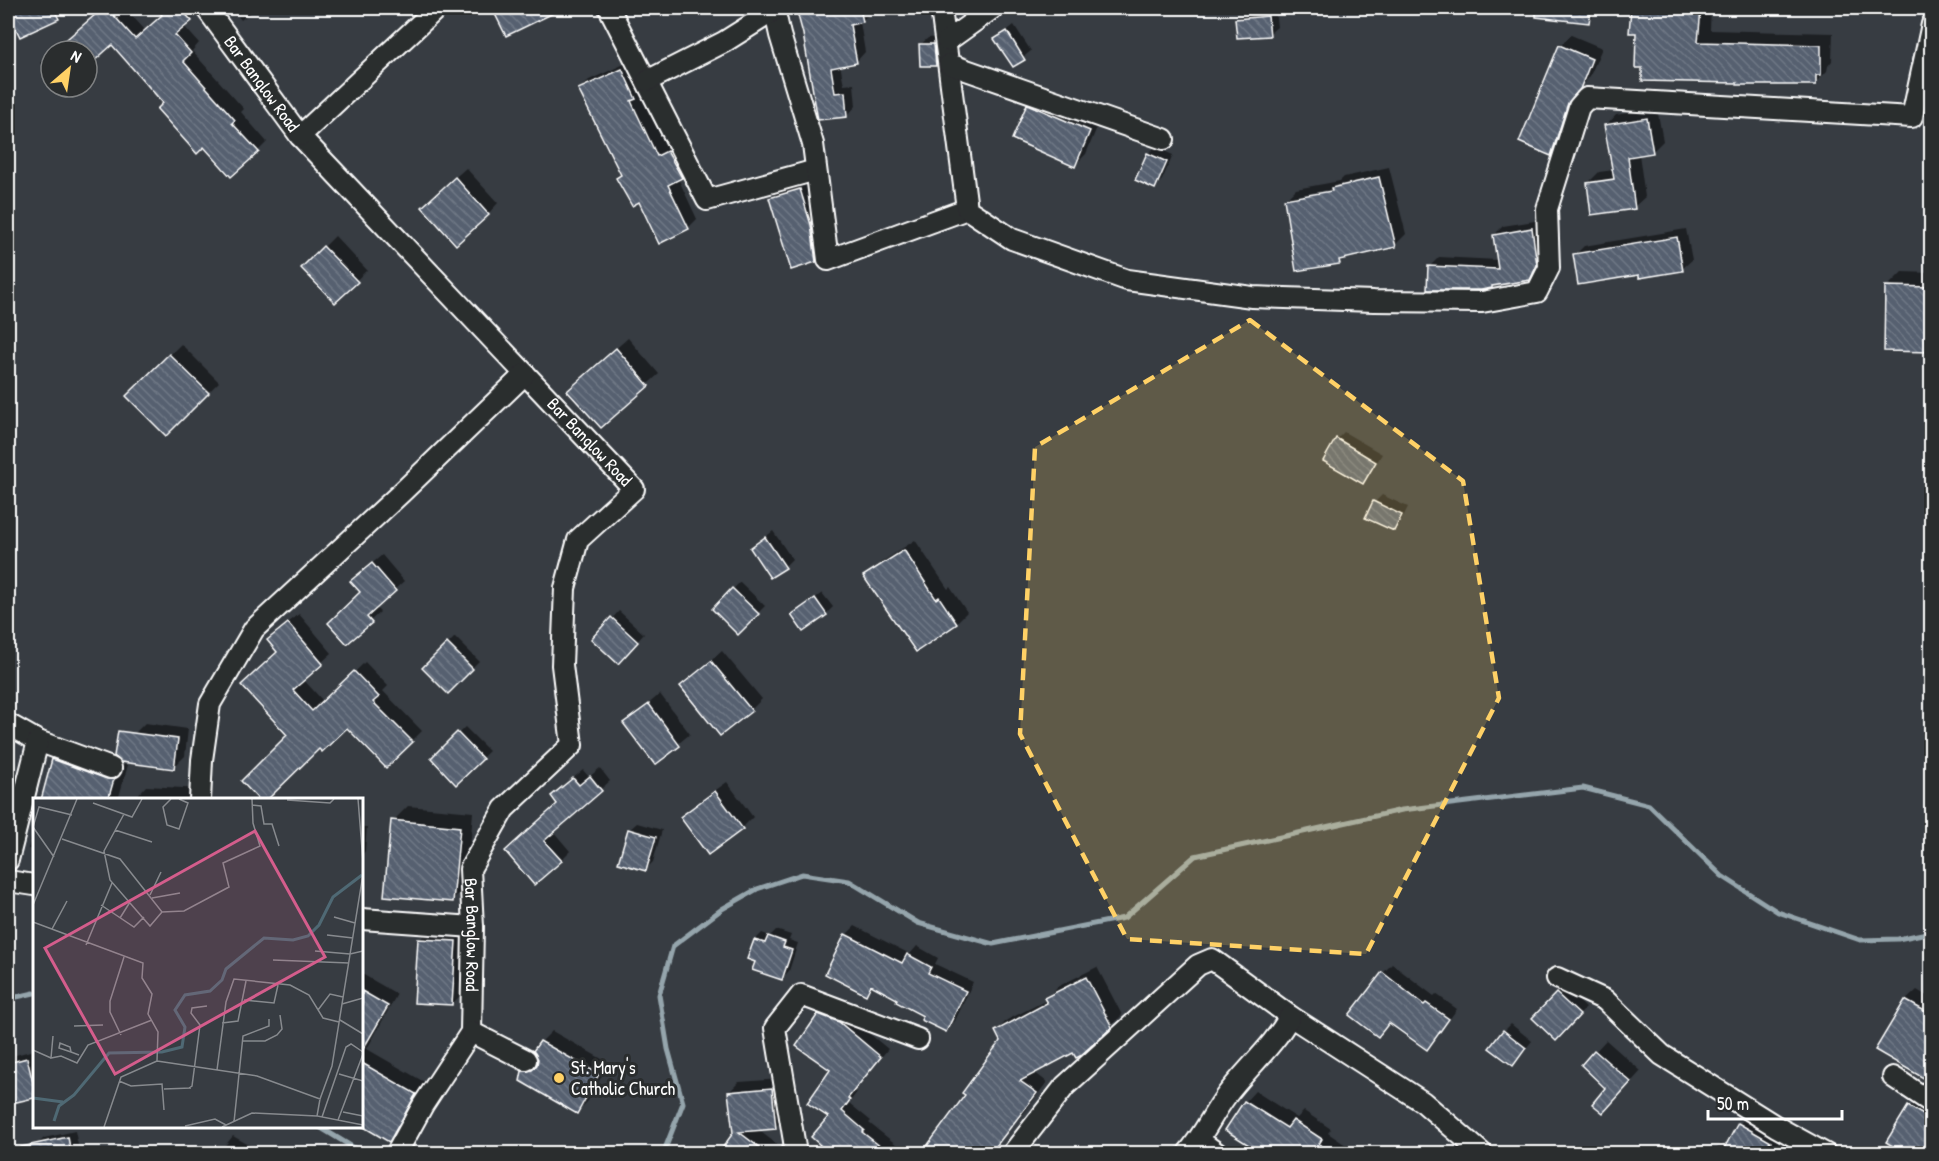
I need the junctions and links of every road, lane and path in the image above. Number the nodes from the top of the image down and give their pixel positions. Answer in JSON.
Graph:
{"nodes":[{"id":1,"x":206,"y":8,"type":"edge"},
{"id":2,"x":437,"y":8,"type":"edge"},
{"id":3,"x":609,"y":8,"type":"edge"},
{"id":4,"x":941,"y":8,"type":"edge"},
{"id":5,"x":993,"y":8,"type":"edge"},
{"id":6,"x":775,"y":9,"type":"edge"},
{"id":7,"x":1932,"y":24,"type":"edge"},
{"id":8,"x":947,"y":41,"type":"junction"},
{"id":9,"x":949,"y":64,"type":"junction"},
{"id":10,"x":647,"y":81,"type":"junction"},
{"id":11,"x":300,"y":136,"type":"junction"},
{"id":12,"x":1164,"y":139,"type":"dead end"},
{"id":13,"x":816,"y":170,"type":"junction"},
{"id":14,"x":967,"y":209,"type":"junction"},
{"id":15,"x":525,"y":374,"type":"junction"},
{"id":16,"x":8,"y":724,"type":"edge"},
{"id":17,"x":38,"y":741,"type":"junction"},
{"id":18,"x":111,"y":768,"type":"dead end"},
{"id":19,"x":200,"y":798,"type":"edge"},
{"id":20,"x":8,"y":860,"type":"edge"},
{"id":21,"x":8,"y":881,"type":"edge"},
{"id":22,"x":33,"y":885,"type":"edge"},
{"id":23,"x":363,"y":919,"type":"edge"},
{"id":24,"x":473,"y":927,"type":"junction"},
{"id":25,"x":1557,"y":978,"type":"dead end"},
{"id":26,"x":1290,"y":1016,"type":"junction"},
{"id":27,"x":471,"y":1032,"type":"junction"},
{"id":28,"x":918,"y":1039,"type":"dead end"},
{"id":29,"x":526,"y":1060,"type":"dead end"},
{"id":30,"x":1893,"y":1077,"type":"dead end"},
{"id":31,"x":1932,"y":1103,"type":"edge"},
{"id":32,"x":1193,"y":1147,"type":"edge"},
{"id":33,"x":396,"y":1154,"type":"edge"},
{"id":34,"x":791,"y":1154,"type":"edge"},
{"id":35,"x":1012,"y":1154,"type":"edge"},
{"id":36,"x":1218,"y":1154,"type":"edge"},
{"id":37,"x":1483,"y":1154,"type":"edge"},
{"id":38,"x":1826,"y":1154,"type":"edge"}],
"edges":[{"from":1,"to":11,"type":"street","name":"Bar Banglow Road"},
{"from":2,"to":11,"type":"street"},
{"from":3,"to":10,"type":"street"},
{"from":4,"to":8,"type":"street"},
{"from":5,"to":8,"type":"street"},
{"from":6,"to":10,"type":"street"},
{"from":6,"to":13,"type":"street"},
{"from":7,"to":14,"type":"street"},
{"from":8,"to":9,"type":"street"},
{"from":9,"to":12,"type":"street"},
{"from":9,"to":14,"type":"street"},
{"from":10,"to":13,"type":"street"},
{"from":11,"to":15,"type":"street","name":"Bar Banglow Road"},
{"from":13,"to":14,"type":"street"},
{"from":15,"to":19,"type":"street"},
{"from":15,"to":24,"type":"street","name":"Bar Banglow Road"},
{"from":16,"to":17,"type":"street"},
{"from":17,"to":18,"type":"street"},
{"from":17,"to":20,"type":"street"},
{"from":21,"to":22,"type":"street"},
{"from":23,"to":24,"type":"street"},
{"from":24,"to":27,"type":"street","name":"Bar Banglow Road"},
{"from":25,"to":38,"type":"street"},
{"from":26,"to":32,"type":"street"},
{"from":26,"to":35,"type":"street"},
{"from":26,"to":37,"type":"street"},
{"from":27,"to":29,"type":"street"},
{"from":27,"to":33,"type":"street"},
{"from":28,"to":34,"type":"street"},
{"from":30,"to":31,"type":"street"},
{"from":32,"to":36,"type":"street"}]}
